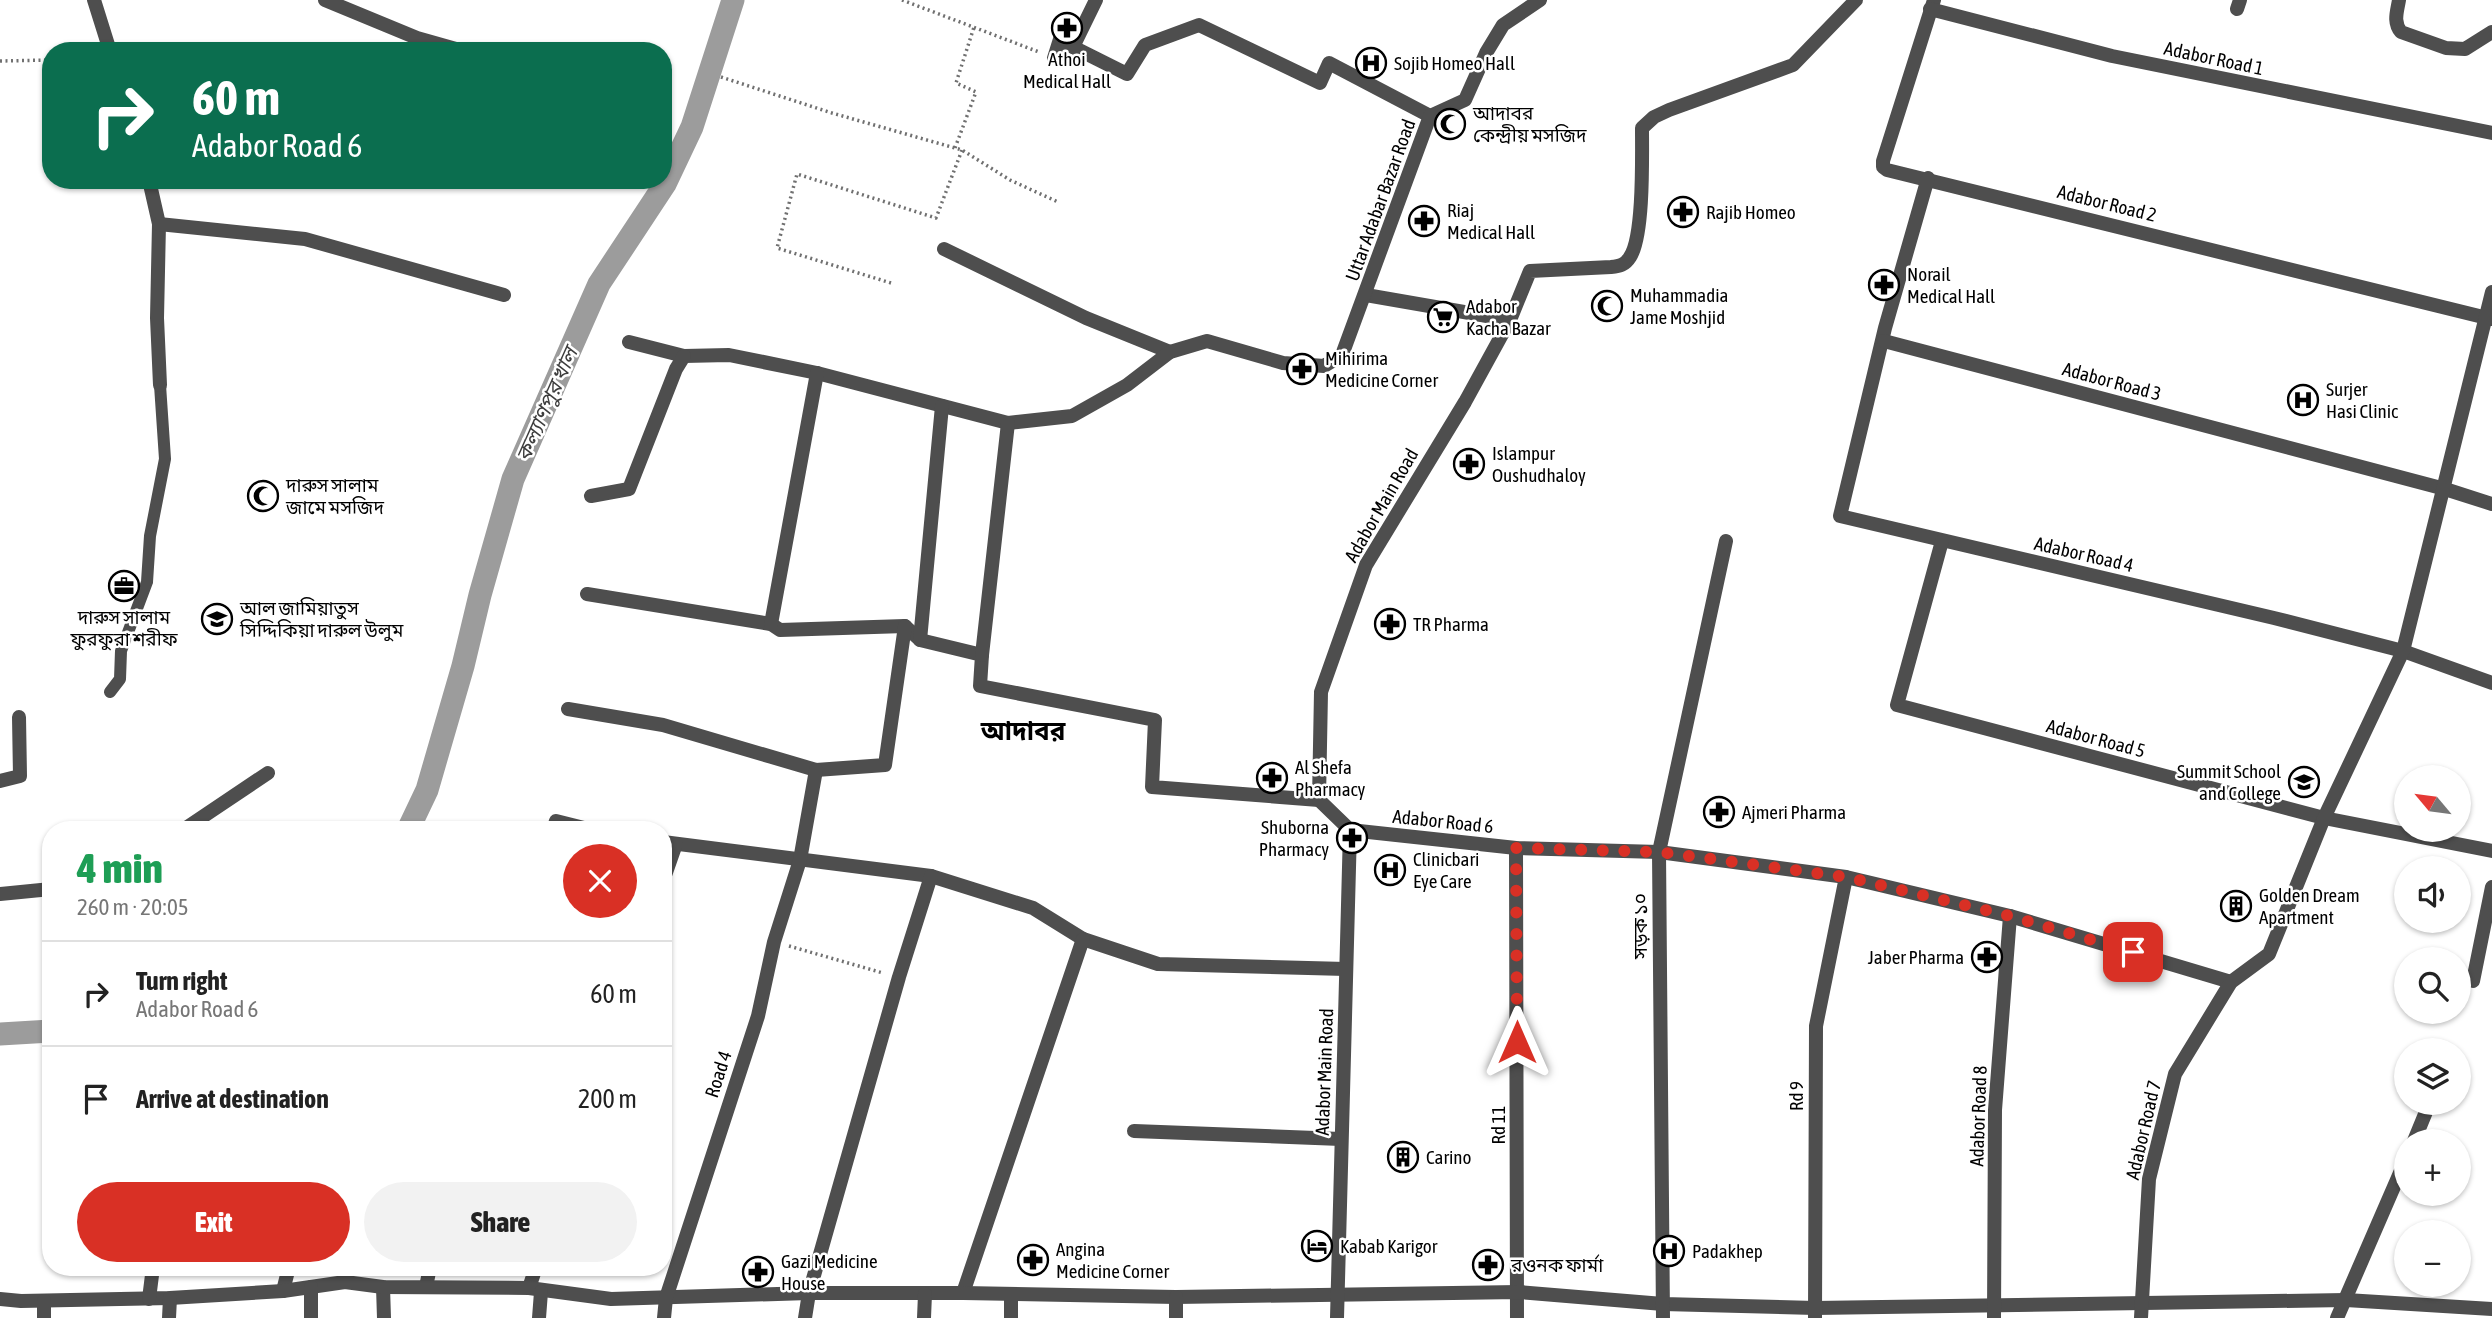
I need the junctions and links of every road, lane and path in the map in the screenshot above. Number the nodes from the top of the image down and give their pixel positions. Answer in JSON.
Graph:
{"nodes":[{"id":1,"x":94,"y":0,"type":"edge"},
{"id":2,"x":325,"y":0,"type":"edge"},
{"id":3,"x":902,"y":0,"type":"edge"},
{"id":4,"x":1096,"y":0,"type":"edge"},
{"id":5,"x":1541,"y":0,"type":"edge"},
{"id":6,"x":1856,"y":0,"type":"edge"},
{"id":7,"x":2399,"y":0,"type":"edge"},
{"id":8,"x":1932,"y":5,"type":"edge"},
{"id":9,"x":974,"y":27,"type":"junction"},
{"id":10,"x":2492,"y":32,"type":"edge"},
{"id":11,"x":107,"y":42,"type":"edge"},
{"id":12,"x":430,"y":42,"type":"edge"},
{"id":13,"x":1073,"y":47,"type":"junction"},
{"id":14,"x":1054,"y":58,"type":"joint"},
{"id":15,"x":42,"y":60,"type":"edge"},
{"id":16,"x":0,"y":61,"type":"edge"},
{"id":17,"x":721,"y":77,"type":"dead end"},
{"id":18,"x":1430,"y":116,"type":"junction"},
{"id":19,"x":2492,"y":133,"type":"edge"},
{"id":20,"x":955,"y":148,"type":"junction"},
{"id":21,"x":962,"y":150,"type":"junction"},
{"id":22,"x":1928,"y":178,"type":"junction"},
{"id":23,"x":151,"y":189,"type":"edge"},
{"id":24,"x":1058,"y":202,"type":"dead end"},
{"id":25,"x":159,"y":224,"type":"junction"},
{"id":26,"x":944,"y":249,"type":"dead end"},
{"id":27,"x":891,"y":283,"type":"dead end"},
{"id":28,"x":2492,"y":292,"type":"edge"},
{"id":29,"x":504,"y":295,"type":"dead end"},
{"id":30,"x":1366,"y":295,"type":"junction"},
{"id":31,"x":2488,"y":318,"type":"edge"},
{"id":32,"x":1510,"y":320,"type":"junction"},
{"id":33,"x":1884,"y":341,"type":"junction"},
{"id":34,"x":629,"y":342,"type":"dead end"},
{"id":35,"x":1170,"y":352,"type":"junction"},
{"id":36,"x":684,"y":356,"type":"junction"},
{"id":37,"x":817,"y":373,"type":"junction"},
{"id":38,"x":160,"y":385,"type":"joint"},
{"id":39,"x":942,"y":406,"type":"junction"},
{"id":40,"x":1008,"y":423,"type":"junction"},
{"id":41,"x":2445,"y":489,"type":"junction"},
{"id":42,"x":591,"y":496,"type":"dead end"},
{"id":43,"x":2492,"y":505,"type":"edge"},
{"id":44,"x":1726,"y":541,"type":"dead end"},
{"id":45,"x":1942,"y":541,"type":"junction"},
{"id":46,"x":587,"y":594,"type":"dead end"},
{"id":47,"x":771,"y":624,"type":"junction"},
{"id":48,"x":905,"y":626,"type":"junction"},
{"id":49,"x":920,"y":640,"type":"junction"},
{"id":50,"x":2403,"y":651,"type":"junction"},
{"id":51,"x":982,"y":655,"type":"junction"},
{"id":52,"x":2492,"y":682,"type":"edge"},
{"id":53,"x":110,"y":692,"type":"dead end"},
{"id":54,"x":568,"y":709,"type":"dead end"},
{"id":55,"x":19,"y":717,"type":"dead end"},
{"id":56,"x":816,"y":770,"type":"junction"},
{"id":57,"x":268,"y":773,"type":"dead end"},
{"id":58,"x":0,"y":781,"type":"edge"},
{"id":59,"x":1319,"y":800,"type":"junction"},
{"id":60,"x":2324,"y":818,"type":"junction"},
{"id":61,"x":196,"y":821,"type":"edge"},
{"id":62,"x":1350,"y":830,"type":"junction"},
{"id":63,"x":672,"y":843,"type":"edge"},
{"id":64,"x":1516,"y":848,"type":"junction"},
{"id":65,"x":2492,"y":851,"type":"edge"},
{"id":66,"x":1659,"y":852,"type":"junction"},
{"id":67,"x":800,"y":860,"type":"junction"},
{"id":68,"x":931,"y":876,"type":"junction"},
{"id":69,"x":1846,"y":877,"type":"junction"},
{"id":70,"x":2492,"y":887,"type":"edge"},
{"id":71,"x":42,"y":890,"type":"edge"},
{"id":72,"x":0,"y":894,"type":"edge"},
{"id":73,"x":2010,"y":916,"type":"junction"},
{"id":74,"x":1083,"y":939,"type":"junction"},
{"id":75,"x":774,"y":942,"type":"junction"},
{"id":76,"x":2486,"y":949,"type":"edge"},
{"id":77,"x":1346,"y":970,"type":"junction"},
{"id":78,"x":899,"y":977,"type":"junction"},
{"id":79,"x":2473,"y":981,"type":"dead end"},
{"id":80,"x":2231,"y":982,"type":"junction"},
{"id":81,"x":1134,"y":1131,"type":"dead end"},
{"id":82,"x":1341,"y":1139,"type":"junction"},
{"id":83,"x":2394,"y":1187,"type":"edge"},
{"id":84,"x":152,"y":1276,"type":"edge"},
{"id":85,"x":287,"y":1276,"type":"edge"},
{"id":86,"x":428,"y":1276,"type":"edge"},
{"id":87,"x":536,"y":1276,"type":"edge"},
{"id":88,"x":312,"y":1287,"type":"junction"},
{"id":89,"x":383,"y":1287,"type":"junction"},
{"id":90,"x":426,"y":1287,"type":"junction"},
{"id":91,"x":535,"y":1290,"type":"junction"},
{"id":92,"x":283,"y":1291,"type":"junction"},
{"id":93,"x":1519,"y":1292,"type":"junction"},
{"id":94,"x":809,"y":1293,"type":"junction"},
{"id":95,"x":962,"y":1293,"type":"junction"},
{"id":96,"x":925,"y":1294,"type":"junction"},
{"id":97,"x":1337,"y":1294,"type":"junction"},
{"id":98,"x":1011,"y":1295,"type":"junction"},
{"id":99,"x":1177,"y":1297,"type":"junction"},
{"id":100,"x":170,"y":1298,"type":"junction"},
{"id":101,"x":666,"y":1298,"type":"junction"},
{"id":102,"x":0,"y":1299,"type":"edge"},
{"id":103,"x":149,"y":1299,"type":"junction"},
{"id":104,"x":2346,"y":1300,"type":"junction"},
{"id":105,"x":44,"y":1301,"type":"junction"},
{"id":106,"x":2492,"y":1309,"type":"edge"},
{"id":107,"x":2141,"y":1310,"type":"edge"},
{"id":108,"x":1663,"y":1311,"type":"edge"},
{"id":109,"x":1994,"y":1311,"type":"edge"},
{"id":110,"x":1815,"y":1313,"type":"edge"},
{"id":111,"x":44,"y":1318,"type":"edge"},
{"id":112,"x":169,"y":1318,"type":"edge"},
{"id":113,"x":311,"y":1318,"type":"edge"},
{"id":114,"x":384,"y":1318,"type":"edge"},
{"id":115,"x":539,"y":1318,"type":"edge"},
{"id":116,"x":664,"y":1318,"type":"edge"},
{"id":117,"x":805,"y":1318,"type":"edge"},
{"id":118,"x":924,"y":1318,"type":"edge"},
{"id":119,"x":1011,"y":1318,"type":"edge"},
{"id":120,"x":1175,"y":1318,"type":"edge"},
{"id":121,"x":1337,"y":1318,"type":"edge"},
{"id":122,"x":1517,"y":1318,"type":"edge"},
{"id":123,"x":2337,"y":1318,"type":"edge"}],
"edges":[{"from":1,"to":11,"type":"street"},
{"from":2,"to":12,"type":"street"},
{"from":3,"to":9,"type":"path"},
{"from":4,"to":13,"type":"street"},
{"from":5,"to":18,"type":"street","name":"Uttar Adabar Bazar Road"},
{"from":6,"to":32,"type":"street","name":"Adabor Main Road"},
{"from":7,"to":10,"type":"street"},
{"from":8,"to":19,"type":"street","name":"Adabor Road 1"},
{"from":8,"to":22,"type":"street","name":"Adabor Road 2"},
{"from":9,"to":14,"type":"path"},
{"from":9,"to":20,"type":"path"},
{"from":13,"to":14,"type":"street"},
{"from":13,"to":18,"type":"street"},
{"from":15,"to":16,"type":"path"},
{"from":17,"to":20,"type":"path"},
{"from":18,"to":30,"type":"street","name":"Uttar Adabar Bazar Road"},
{"from":20,"to":21,"type":"path"},
{"from":21,"to":24,"type":"path"},
{"from":21,"to":27,"type":"path"},
{"from":22,"to":31,"type":"street","name":"Adabor Road 2"},
{"from":22,"to":33,"type":"street"},
{"from":23,"to":25,"type":"street"},
{"from":25,"to":29,"type":"street"},
{"from":25,"to":38,"type":"street"},
{"from":26,"to":35,"type":"street"},
{"from":28,"to":31,"type":"street"},
{"from":30,"to":32,"type":"street"},
{"from":30,"to":35,"type":"street","name":"Uttar Adabar Bazar Road"},
{"from":31,"to":41,"type":"street"},
{"from":32,"to":59,"type":"street","name":"Adabor Main Road"},
{"from":33,"to":41,"type":"street","name":"Adabor Road 3"},
{"from":33,"to":45,"type":"street","name":"Adabor Road 4"},
{"from":34,"to":36,"type":"street"},
{"from":35,"to":40,"type":"street"},
{"from":36,"to":37,"type":"street"},
{"from":36,"to":42,"type":"street"},
{"from":37,"to":39,"type":"street"},
{"from":37,"to":47,"type":"street"},
{"from":38,"to":53,"type":"lane"},
{"from":39,"to":40,"type":"street"},
{"from":39,"to":49,"type":"street"},
{"from":40,"to":51,"type":"street"},
{"from":41,"to":43,"type":"street","name":"Adabor Road 3"},
{"from":41,"to":50,"type":"street"},
{"from":44,"to":66,"type":"street","name":"সড়ক ১০"},
{"from":45,"to":50,"type":"street","name":"Adabor Road 4"},
{"from":45,"to":60,"type":"street","name":"Adabor Road 5"},
{"from":46,"to":47,"type":"street"},
{"from":47,"to":48,"type":"street"},
{"from":48,"to":49,"type":"street"},
{"from":48,"to":56,"type":"street"},
{"from":49,"to":51,"type":"street"},
{"from":50,"to":52,"type":"street","name":"Adabor Road 4"},
{"from":50,"to":60,"type":"street"},
{"from":51,"to":59,"type":"street"},
{"from":54,"to":56,"type":"street"},
{"from":55,"to":58,"type":"street"},
{"from":56,"to":67,"type":"street","name":"Road 4"},
{"from":57,"to":61,"type":"street"},
{"from":59,"to":62,"type":"street"},
{"from":60,"to":65,"type":"street","name":"Adabor Road 5"},
{"from":60,"to":80,"type":"street"},
{"from":62,"to":64,"type":"street","name":"Adabor Road 6"},
{"from":62,"to":77,"type":"street","name":"Adabor Main Road"},
{"from":63,"to":67,"type":"street"},
{"from":64,"to":66,"type":"street","name":"Adabor Road 6"},
{"from":64,"to":93,"type":"street","name":"Rd 11"},
{"from":66,"to":69,"type":"street","name":"Adabor Road 6"},
{"from":66,"to":108,"type":"street","name":"সড়ক ১০"},
{"from":67,"to":68,"type":"street"},
{"from":67,"to":75,"type":"street","name":"Road 4"},
{"from":68,"to":74,"type":"street"},
{"from":68,"to":78,"type":"street"},
{"from":69,"to":73,"type":"street","name":"Adabor Road 6"},
{"from":69,"to":110,"type":"street","name":"Rd 9"},
{"from":70,"to":76,"type":"street"},
{"from":71,"to":72,"type":"street"},
{"from":73,"to":80,"type":"street","name":"Adabor Road 6"},
{"from":73,"to":109,"type":"street","name":"Adabor Road 8"},
{"from":74,"to":77,"type":"street"},
{"from":74,"to":95,"type":"street"},
{"from":75,"to":78,"type":"path"},
{"from":75,"to":101,"type":"street","name":"Road 4"},
{"from":76,"to":79,"type":"street"},
{"from":77,"to":82,"type":"street","name":"Adabor Main Road"},
{"from":78,"to":94,"type":"street"},
{"from":80,"to":107,"type":"street","name":"Adabor Road 7"},
{"from":81,"to":82,"type":"street"},
{"from":82,"to":97,"type":"street","name":"Adabor Main Road"},
{"from":83,"to":104,"type":"street"},
{"from":84,"to":103,"type":"street"},
{"from":85,"to":92,"type":"street"},
{"from":86,"to":90,"type":"street"},
{"from":87,"to":91,"type":"street"},
{"from":88,"to":89,"type":"street"},
{"from":88,"to":92,"type":"street"},
{"from":88,"to":113,"type":"street"},
{"from":89,"to":90,"type":"street"},
{"from":89,"to":114,"type":"street"},
{"from":90,"to":91,"type":"street"},
{"from":91,"to":101,"type":"street"},
{"from":91,"to":115,"type":"street"},
{"from":92,"to":100,"type":"street"},
{"from":93,"to":97,"type":"street"},
{"from":93,"to":108,"type":"street"},
{"from":93,"to":122,"type":"street","name":"Rd 11"},
{"from":94,"to":96,"type":"street"},
{"from":94,"to":101,"type":"street"},
{"from":94,"to":117,"type":"street"},
{"from":95,"to":96,"type":"street"},
{"from":95,"to":98,"type":"street"},
{"from":96,"to":118,"type":"street"},
{"from":97,"to":99,"type":"street"},
{"from":97,"to":121,"type":"street","name":"Adabor Main Road"},
{"from":98,"to":99,"type":"street"},
{"from":98,"to":119,"type":"street"},
{"from":99,"to":120,"type":"street"},
{"from":100,"to":103,"type":"street"},
{"from":100,"to":112,"type":"street"},
{"from":101,"to":116,"type":"street","name":"Road 4"},
{"from":102,"to":105,"type":"street"},
{"from":103,"to":105,"type":"street"},
{"from":104,"to":106,"type":"street"},
{"from":104,"to":107,"type":"street"},
{"from":104,"to":123,"type":"street"},
{"from":105,"to":111,"type":"street"},
{"from":107,"to":109,"type":"street"},
{"from":108,"to":110,"type":"street"},
{"from":109,"to":110,"type":"street"}]}
